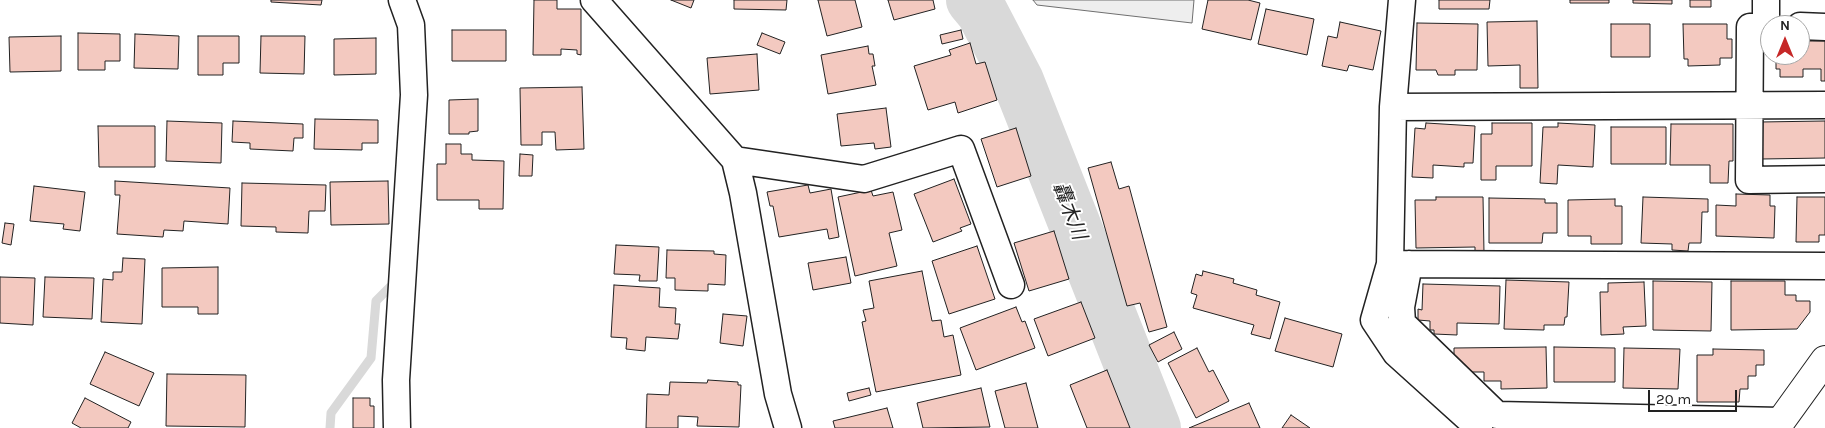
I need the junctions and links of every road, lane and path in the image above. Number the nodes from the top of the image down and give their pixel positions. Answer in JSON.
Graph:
{"nodes":[{"id":1,"x":402,"y":0,"type":"edge"},
{"id":2,"x":594,"y":0,"type":"edge"},
{"id":3,"x":1402,"y":0,"type":"edge"},
{"id":4,"x":1766,"y":0,"type":"edge"},
{"id":5,"x":1767,"y":15,"type":"edge"},
{"id":6,"x":1760,"y":26,"type":"edge"},
{"id":7,"x":1810,"y":26,"type":"edge"},
{"id":8,"x":1825,"y":27,"type":"edge"},
{"id":9,"x":1748,"y":106,"type":"junction"},
{"id":10,"x":1825,"y":106,"type":"edge"},
{"id":11,"x":1393,"y":107,"type":"junction"},
{"id":12,"x":735,"y":160,"type":"junction"},
{"id":13,"x":1825,"y":179,"type":"edge"},
{"id":14,"x":1400,"y":264,"type":"junction"},
{"id":15,"x":1825,"y":266,"type":"edge"},
{"id":16,"x":1011,"y":285,"type":"dead end"},
{"id":17,"x":1825,"y":360,"type":"edge"},
{"id":18,"x":1779,"y":425,"type":"edge"},
{"id":19,"x":397,"y":428,"type":"edge"},
{"id":20,"x":788,"y":428,"type":"edge"},
{"id":21,"x":1479,"y":428,"type":"edge"}],
"edges":[{"from":1,"to":19,"type":"street"},
{"from":2,"to":12,"type":"street"},
{"from":3,"to":11,"type":"street"},
{"from":4,"to":5,"type":"street"},
{"from":6,"to":9,"type":"street"},
{"from":7,"to":8,"type":"street"},
{"from":9,"to":10,"type":"street"},
{"from":9,"to":11,"type":"street"},
{"from":9,"to":13,"type":"street"},
{"from":11,"to":14,"type":"street"},
{"from":12,"to":16,"type":"street"},
{"from":12,"to":20,"type":"street"},
{"from":14,"to":15,"type":"street"},
{"from":14,"to":18,"type":"street"},
{"from":14,"to":21,"type":"street"},
{"from":17,"to":18,"type":"highway"}]}
